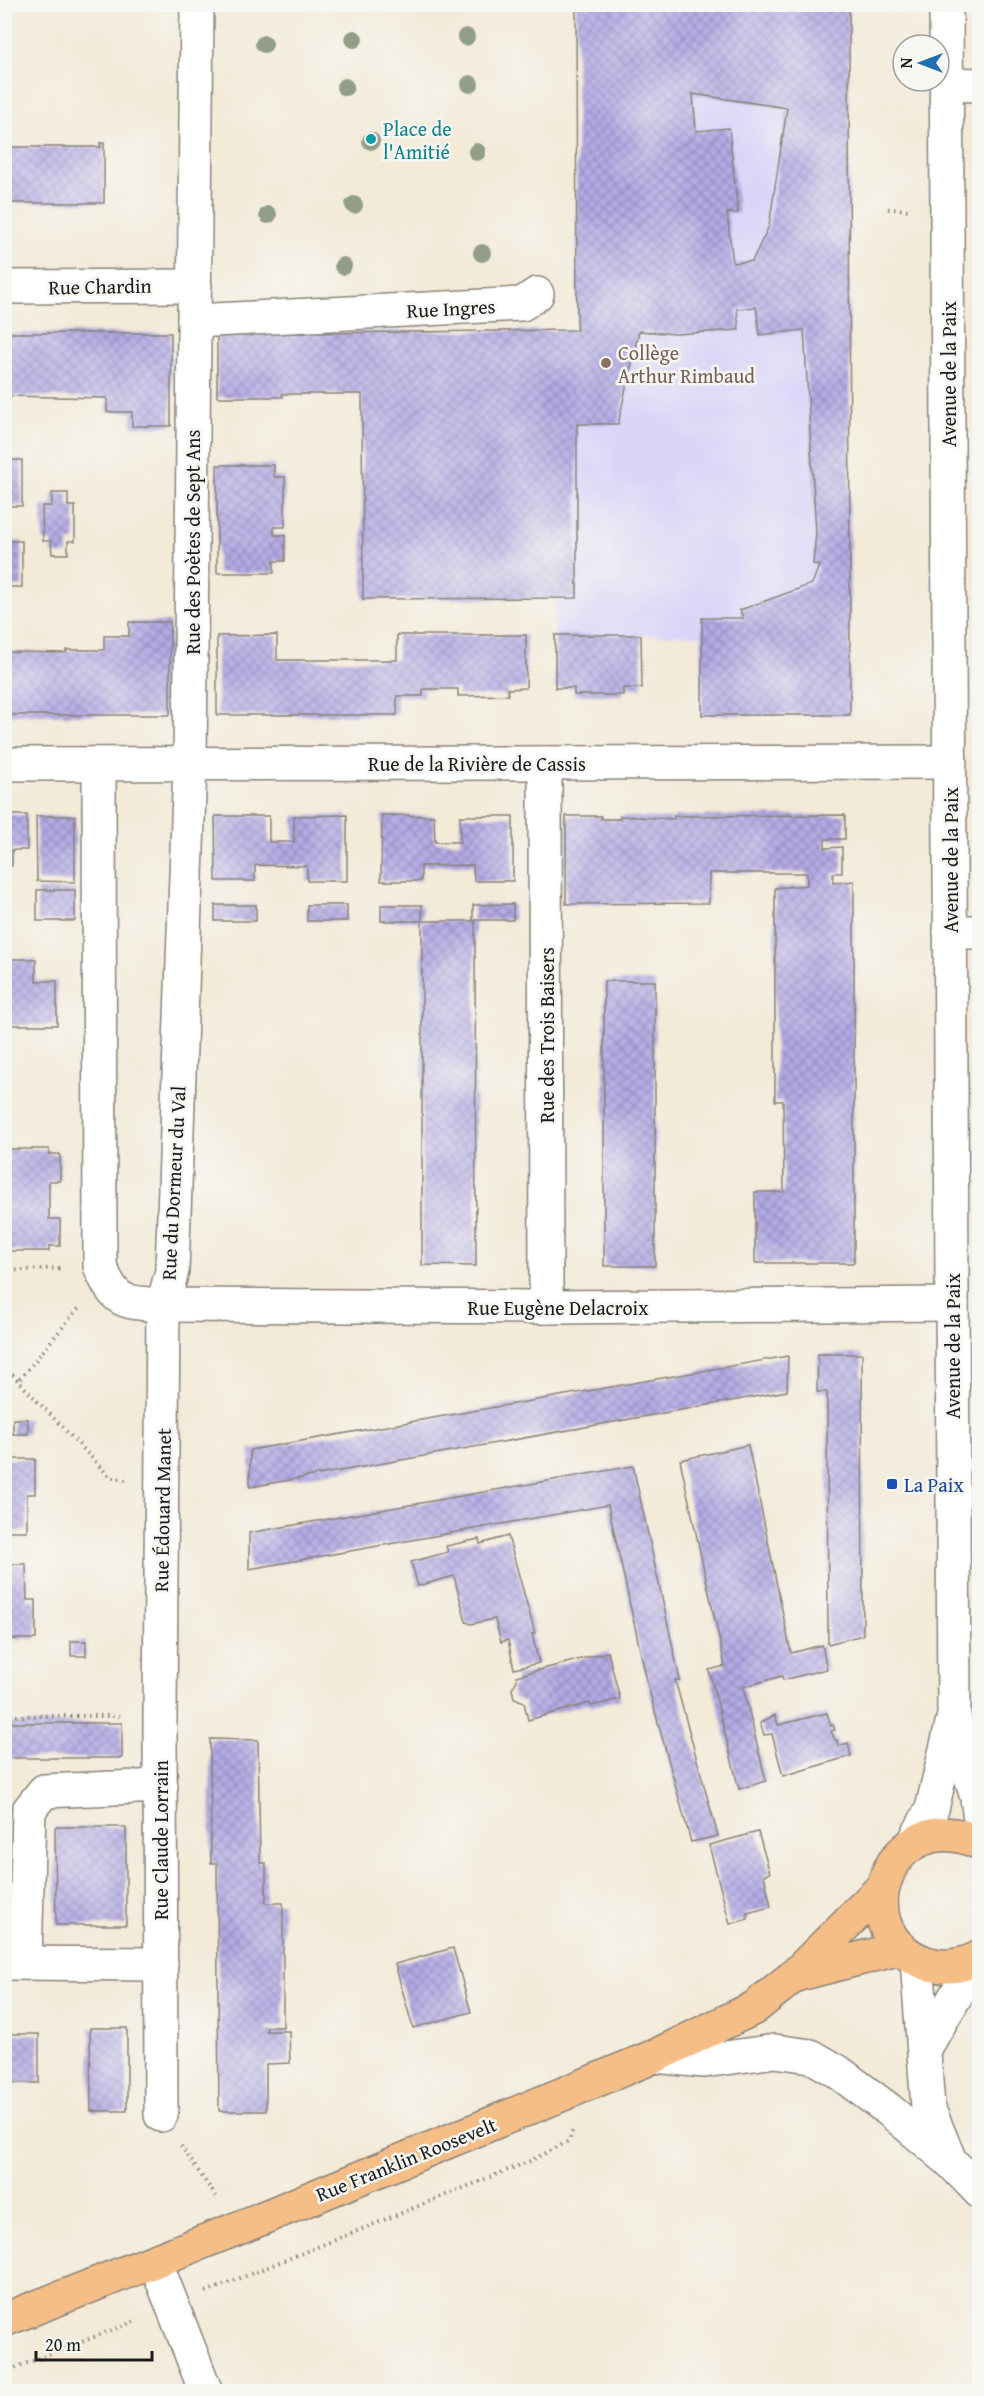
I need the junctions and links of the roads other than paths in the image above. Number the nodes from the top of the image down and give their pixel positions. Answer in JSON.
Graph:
{"nodes":[{"id":1,"x":197,"y":4,"type":"edge"},
{"id":2,"x":946,"y":4,"type":"edge"},
{"id":3,"x":946,"y":33,"type":"edge"},
{"id":4,"x":951,"y":84,"type":"edge"},
{"id":5,"x":980,"y":85,"type":"edge"},
{"id":6,"x":947,"y":93,"type":"edge"},
{"id":7,"x":195,"y":286,"type":"junction"},
{"id":8,"x":4,"y":287,"type":"edge"},
{"id":9,"x":537,"y":294,"type":"dead end"},
{"id":10,"x":194,"y":321,"type":"junction"},
{"id":11,"x":950,"y":762,"type":"junction"},
{"id":12,"x":545,"y":763,"type":"junction"},
{"id":13,"x":99,"y":764,"type":"junction"},
{"id":14,"x":190,"y":764,"type":"junction"},
{"id":15,"x":4,"y":765,"type":"edge"},
{"id":16,"x":965,"y":932,"type":"edge"},
{"id":17,"x":952,"y":1304,"type":"junction"},
{"id":18,"x":163,"y":1305,"type":"junction"},
{"id":19,"x":546,"y":1307,"type":"junction"},
{"id":20,"x":954,"y":1715,"type":"junction"},
{"id":21,"x":160,"y":1716,"type":"joint"},
{"id":22,"x":161,"y":1786,"type":"junction"},
{"id":23,"x":980,"y":1819,"type":"edge"},
{"id":24,"x":914,"y":1842,"type":"junction"},
{"id":25,"x":980,"y":1843,"type":"edge"},
{"id":26,"x":881,"y":1889,"type":"junction"},
{"id":27,"x":909,"y":1954,"type":"junction"},
{"id":28,"x":978,"y":1958,"type":"edge"},
{"id":29,"x":15,"y":1963,"type":"edge"},
{"id":30,"x":161,"y":1964,"type":"junction"},
{"id":31,"x":795,"y":1975,"type":"junction"},
{"id":32,"x":924,"y":2050,"type":"junction"},
{"id":33,"x":655,"y":2056,"type":"junction"},
{"id":34,"x":161,"y":2115,"type":"road end"},
{"id":35,"x":950,"y":2161,"type":"junction"},
{"id":36,"x":980,"y":2192,"type":"edge"},
{"id":37,"x":155,"y":2260,"type":"junction"},
{"id":38,"x":4,"y":2320,"type":"edge"},
{"id":39,"x":206,"y":2391,"type":"edge"}],
"edges":[{"from":1,"to":7,"type":"street","name":"Rue des Poètes de Sept Ans"},
{"from":2,"to":3,"type":"street","name":"Avenue de la Paix"},
{"from":4,"to":5,"type":"street"},
{"from":6,"to":11,"type":"street","name":"Avenue de la Paix"},
{"from":7,"to":8,"type":"street","name":"Rue Chardin"},
{"from":7,"to":10,"type":"street","name":"Rue des Poètes de Sept Ans"},
{"from":9,"to":10,"type":"street","name":"Rue Ingres"},
{"from":10,"to":14,"type":"street","name":"Rue des Poètes de Sept Ans"},
{"from":11,"to":12,"type":"street","name":"Rue de la Rivière de Cassis"},
{"from":11,"to":16,"type":"street","name":"Avenue de la Paix"},
{"from":12,"to":14,"type":"street","name":"Rue de la Rivière de Cassis"},
{"from":12,"to":19,"type":"street","name":"Rue des Trois Baisers"},
{"from":13,"to":14,"type":"street","name":"Rue de la Rivière de Cassis"},
{"from":13,"to":15,"type":"street","name":"Rue de la Rivière de Cassis"},
{"from":13,"to":18,"type":"street","name":"Rue du Dormeur du Val"},
{"from":14,"to":18,"type":"street","name":"Rue du Dormeur du Val"},
{"from":16,"to":17,"type":"street","name":"Avenue de la Paix"},
{"from":17,"to":19,"type":"street","name":"Rue Eugène Delacroix"},
{"from":17,"to":20,"type":"street","name":"Avenue de la Paix"},
{"from":18,"to":19,"type":"street","name":"Rue Eugène Delacroix"},
{"from":18,"to":21,"type":"street","name":"Rue Édouard Manet"},
{"from":20,"to":23,"type":"street","name":"Avenue de la Paix"},
{"from":20,"to":24,"type":"street","name":"Avenue de la Paix"},
{"from":21,"to":22,"type":"street","name":"Rue Claude Lorrain"},
{"from":22,"to":29,"type":"street"},
{"from":22,"to":30,"type":"street","name":"Rue Claude Lorrain"},
{"from":24,"to":25,"type":"main road"},
{"from":24,"to":26,"type":"main road"},
{"from":26,"to":27,"type":"main road"},
{"from":26,"to":31,"type":"main road","name":"Rue Franklin Roosevelt"},
{"from":27,"to":28,"type":"main road"},
{"from":27,"to":31,"type":"main road","name":"Rue Franklin Roosevelt"},
{"from":27,"to":32,"type":"street"},
{"from":28,"to":32,"type":"street"},
{"from":29,"to":30,"type":"street"},
{"from":30,"to":34,"type":"street","name":"Rue Claude Lorrain"},
{"from":31,"to":33,"type":"main road","name":"Rue Franklin Roosevelt"},
{"from":32,"to":35,"type":"street"},
{"from":33,"to":35,"type":"street"},
{"from":33,"to":37,"type":"main road","name":"Rue Franklin Roosevelt"},
{"from":35,"to":36,"type":"street"},
{"from":37,"to":38,"type":"main road","name":"Rue Franklin Roosevelt"},
{"from":37,"to":39,"type":"street"}]}
